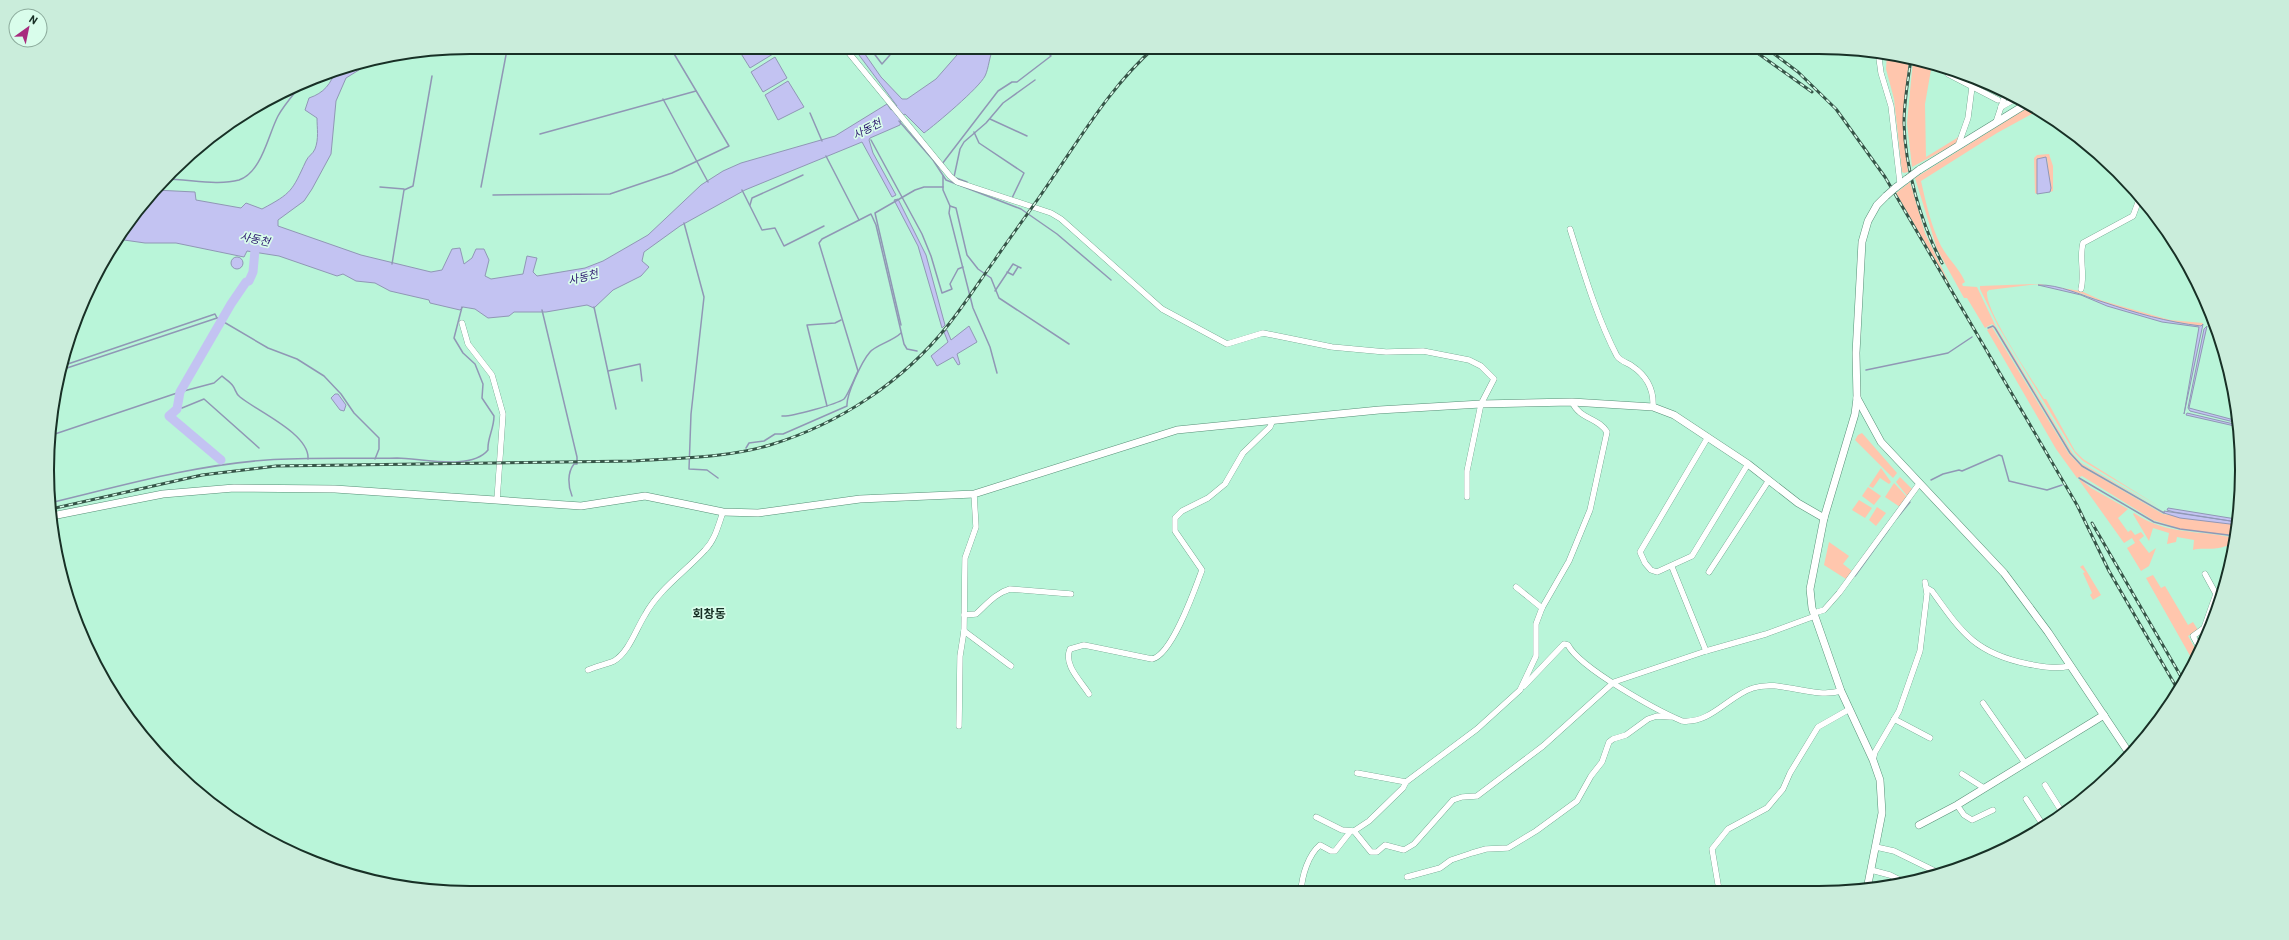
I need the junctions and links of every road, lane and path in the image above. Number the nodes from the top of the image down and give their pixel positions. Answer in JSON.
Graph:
{"nodes":[{"id":1,"x":850,"y":54,"type":"edge"},
{"id":2,"x":1879,"y":59,"type":"edge"},
{"id":3,"x":1950,"y":75,"type":"edge"},
{"id":4,"x":1972,"y":87,"type":"junction"},
{"id":5,"x":2004,"y":98,"type":"edge"},
{"id":6,"x":1998,"y":100,"type":"dead end"},
{"id":7,"x":2011,"y":102,"type":"edge"},
{"id":8,"x":2021,"y":107,"type":"edge"},
{"id":9,"x":2001,"y":108,"type":"junction"},
{"id":10,"x":1996,"y":122,"type":"junction"},
{"id":11,"x":1958,"y":146,"type":"junction"},
{"id":12,"x":1898,"y":186,"type":"junction"},
{"id":13,"x":2138,"y":203,"type":"edge"},
{"id":14,"x":1570,"y":229,"type":"dead end"},
{"id":15,"x":2081,"y":289,"type":"dead end"},
{"id":16,"x":462,"y":323,"type":"dead end"},
{"id":17,"x":1857,"y":398,"type":"junction"},
{"id":18,"x":1572,"y":402,"type":"junction"},
{"id":19,"x":1481,"y":404,"type":"junction"},
{"id":20,"x":1653,"y":407,"type":"junction"},
{"id":21,"x":1272,"y":422,"type":"junction"},
{"id":22,"x":1708,"y":437,"type":"junction"},
{"id":23,"x":1748,"y":464,"type":"junction"},
{"id":24,"x":1769,"y":480,"type":"junction"},
{"id":25,"x":1919,"y":484,"type":"junction"},
{"id":26,"x":974,"y":494,"type":"junction"},
{"id":27,"x":1468,"y":497,"type":"dead end"},
{"id":28,"x":497,"y":500,"type":"junction"},
{"id":29,"x":723,"y":512,"type":"junction"},
{"id":30,"x":57,"y":515,"type":"edge"},
{"id":31,"x":1824,"y":518,"type":"junction"},
{"id":32,"x":1672,"y":567,"type":"junction"},
{"id":33,"x":1709,"y":572,"type":"dead end"},
{"id":34,"x":2205,"y":574,"type":"dead end"},
{"id":35,"x":1925,"y":582,"type":"dead end"},
{"id":36,"x":1516,"y":587,"type":"dead end"},
{"id":37,"x":1927,"y":588,"type":"junction"},
{"id":38,"x":1071,"y":594,"type":"dead end"},
{"id":39,"x":2213,"y":604,"type":"edge"},
{"id":40,"x":1542,"y":608,"type":"junction"},
{"id":41,"x":964,"y":615,"type":"junction"},
{"id":42,"x":1815,"y":615,"type":"junction"},
{"id":43,"x":2203,"y":629,"type":"edge"},
{"id":44,"x":964,"y":630,"type":"junction"},
{"id":45,"x":2197,"y":642,"type":"edge"},
{"id":46,"x":1706,"y":651,"type":"junction"},
{"id":47,"x":1011,"y":666,"type":"dead end"},
{"id":48,"x":2070,"y":666,"type":"junction"},
{"id":49,"x":588,"y":670,"type":"dead end"},
{"id":50,"x":1614,"y":682,"type":"junction"},
{"id":51,"x":1520,"y":690,"type":"junction"},
{"id":52,"x":1841,"y":691,"type":"junction"},
{"id":53,"x":1089,"y":694,"type":"dead end"},
{"id":54,"x":1983,"y":703,"type":"dead end"},
{"id":55,"x":1848,"y":710,"type":"junction"},
{"id":56,"x":2104,"y":715,"type":"junction"},
{"id":57,"x":1673,"y":717,"type":"junction"},
{"id":58,"x":1894,"y":719,"type":"junction"},
{"id":59,"x":959,"y":726,"type":"dead end"},
{"id":60,"x":1930,"y":738,"type":"dead end"},
{"id":61,"x":2127,"y":750,"type":"edge"},
{"id":62,"x":1873,"y":760,"type":"junction"},
{"id":63,"x":2025,"y":763,"type":"junction"},
{"id":64,"x":1357,"y":773,"type":"dead end"},
{"id":65,"x":1962,"y":774,"type":"dead end"},
{"id":66,"x":1406,"y":782,"type":"junction"},
{"id":67,"x":2045,"y":786,"type":"dead end"},
{"id":68,"x":1984,"y":788,"type":"junction"},
{"id":69,"x":2026,"y":798,"type":"dead end"},
{"id":70,"x":1957,"y":805,"type":"junction"},
{"id":71,"x":2060,"y":809,"type":"edge"},
{"id":72,"x":1993,"y":810,"type":"dead end"},
{"id":73,"x":1316,"y":817,"type":"dead end"},
{"id":74,"x":2041,"y":822,"type":"edge"},
{"id":75,"x":1919,"y":825,"type":"dead end"},
{"id":76,"x":1352,"y":831,"type":"junction"},
{"id":77,"x":1876,"y":847,"type":"junction"},
{"id":78,"x":1871,"y":870,"type":"junction"},
{"id":79,"x":1933,"y":870,"type":"edge"},
{"id":80,"x":1407,"y":877,"type":"dead end"},
{"id":81,"x":1897,"y":878,"type":"edge"},
{"id":82,"x":1868,"y":883,"type":"edge"},
{"id":83,"x":1302,"y":886,"type":"edge"},
{"id":84,"x":1718,"y":886,"type":"edge"}],
"edges":[{"from":1,"to":19,"type":"street"},
{"from":2,"to":12,"type":"street"},
{"from":3,"to":4,"type":"street"},
{"from":4,"to":6,"type":"street"},
{"from":4,"to":11,"type":"street"},
{"from":5,"to":9,"type":"street"},
{"from":7,"to":9,"type":"street"},
{"from":8,"to":10,"type":"main road"},
{"from":9,"to":10,"type":"street"},
{"from":10,"to":11,"type":"main road"},
{"from":11,"to":12,"type":"main road","bridge":true},
{"from":12,"to":17,"type":"main road","bridge":true},
{"from":13,"to":15,"type":"street"},
{"from":14,"to":20,"type":"street"},
{"from":16,"to":28,"type":"street"},
{"from":17,"to":25,"type":"main road"},
{"from":17,"to":31,"type":"main road"},
{"from":18,"to":19,"type":"main road"},
{"from":18,"to":20,"type":"main road"},
{"from":18,"to":40,"type":"street"},
{"from":19,"to":21,"type":"main road"},
{"from":19,"to":27,"type":"street"},
{"from":20,"to":22,"type":"main road"},
{"from":21,"to":26,"type":"main road"},
{"from":21,"to":53,"type":"street"},
{"from":22,"to":23,"type":"main road"},
{"from":22,"to":32,"type":"street"},
{"from":23,"to":24,"type":"main road"},
{"from":23,"to":32,"type":"street"},
{"from":24,"to":31,"type":"main road"},
{"from":24,"to":33,"type":"street"},
{"from":25,"to":42,"type":"street"},
{"from":25,"to":48,"type":"main road"},
{"from":26,"to":29,"type":"main road"},
{"from":26,"to":41,"type":"street"},
{"from":28,"to":29,"type":"main road"},
{"from":28,"to":30,"type":"main road"},
{"from":29,"to":49,"type":"street"},
{"from":31,"to":42,"type":"main road"},
{"from":32,"to":46,"type":"street"},
{"from":34,"to":39,"type":"street"},
{"from":35,"to":37,"type":"street"},
{"from":36,"to":40,"type":"street"},
{"from":37,"to":48,"type":"street"},
{"from":37,"to":58,"type":"street"},
{"from":38,"to":41,"type":"street"},
{"from":40,"to":51,"type":"street"},
{"from":41,"to":44,"type":"street"},
{"from":42,"to":46,"type":"street"},
{"from":42,"to":52,"type":"main road"},
{"from":43,"to":45,"type":"street"},
{"from":44,"to":47,"type":"street"},
{"from":44,"to":59,"type":"street"},
{"from":46,"to":50,"type":"street"},
{"from":48,"to":56,"type":"main road"},
{"from":50,"to":51,"type":"street"},
{"from":50,"to":57,"type":"street"},
{"from":50,"to":76,"type":"street"},
{"from":51,"to":66,"type":"street"},
{"from":52,"to":55,"type":"main road"},
{"from":52,"to":57,"type":"street"},
{"from":54,"to":63,"type":"street"},
{"from":55,"to":62,"type":"main road"},
{"from":55,"to":84,"type":"street"},
{"from":56,"to":61,"type":"main road"},
{"from":56,"to":63,"type":"main road"},
{"from":57,"to":80,"type":"street"},
{"from":58,"to":60,"type":"street"},
{"from":58,"to":62,"type":"street"},
{"from":62,"to":77,"type":"main road"},
{"from":63,"to":68,"type":"main road"},
{"from":64,"to":66,"type":"street"},
{"from":65,"to":68,"type":"street"},
{"from":66,"to":76,"type":"street"},
{"from":67,"to":71,"type":"street"},
{"from":68,"to":70,"type":"main road"},
{"from":69,"to":74,"type":"street"},
{"from":70,"to":72,"type":"street"},
{"from":70,"to":75,"type":"main road"},
{"from":73,"to":76,"type":"street"},
{"from":76,"to":83,"type":"street"},
{"from":77,"to":78,"type":"main road"},
{"from":77,"to":79,"type":"street"},
{"from":78,"to":81,"type":"street"},
{"from":78,"to":82,"type":"main road"}]}
